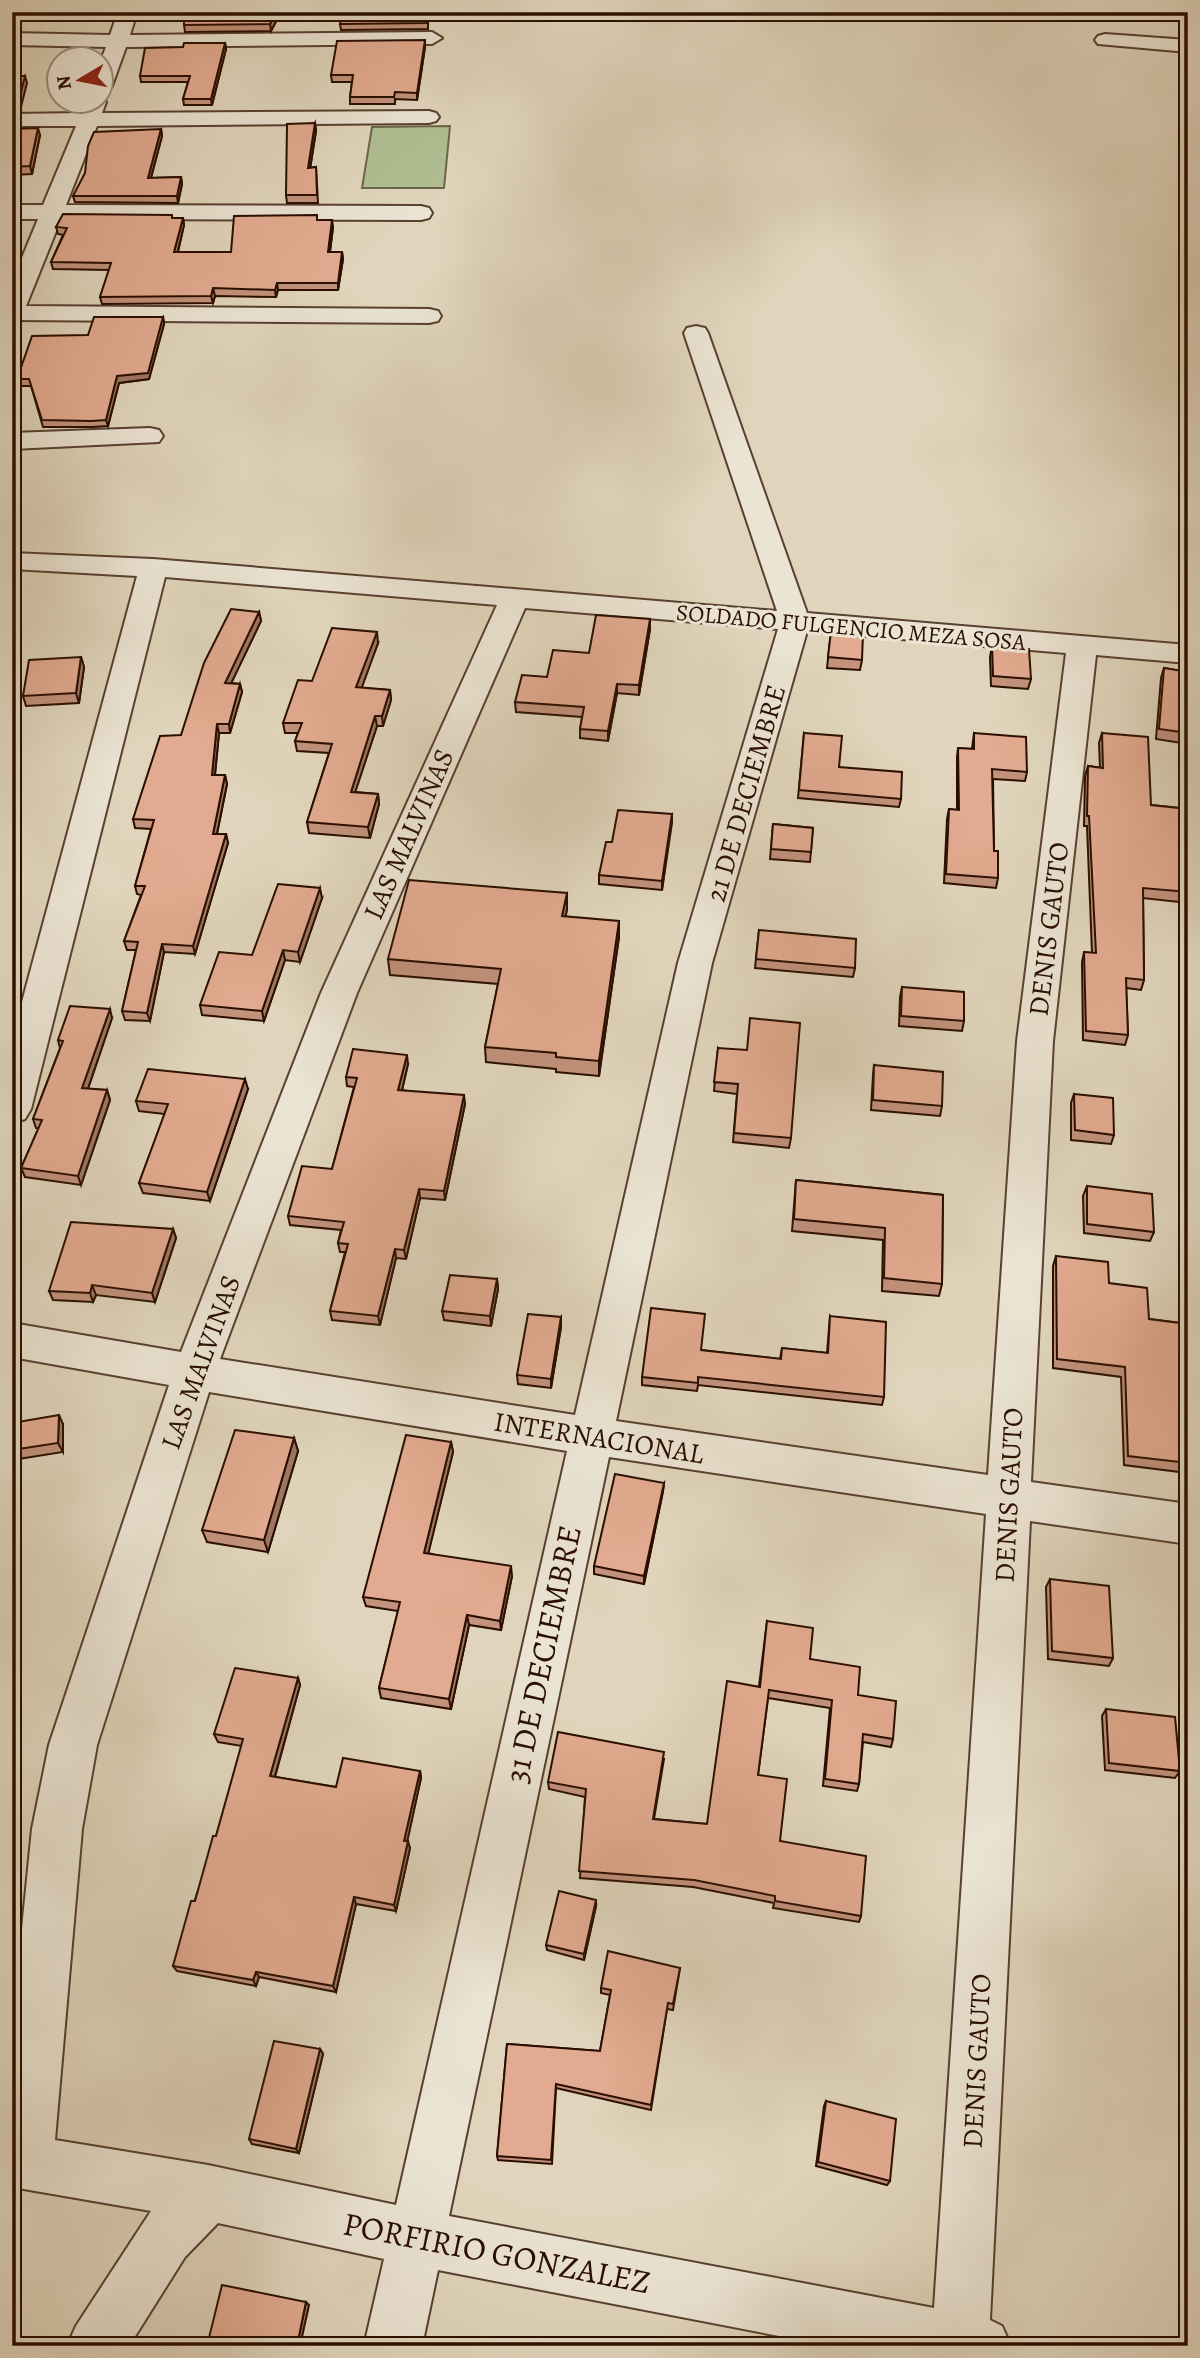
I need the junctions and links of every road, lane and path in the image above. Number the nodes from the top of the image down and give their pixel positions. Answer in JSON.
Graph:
{"nodes":[{"id":1,"x":128,"y":12,"type":"edge"},
{"id":2,"x":432,"y":38,"type":"dead end"},
{"id":3,"x":12,"y":39,"type":"edge"},
{"id":4,"x":1105,"y":40,"type":"dead end"},
{"id":5,"x":119,"y":41,"type":"junction"},
{"id":6,"x":1188,"y":46,"type":"edge"},
{"id":7,"x":116,"y":49,"type":"edge"},
{"id":8,"x":116,"y":111,"type":"edge"},
{"id":9,"x":48,"y":116,"type":"edge"},
{"id":10,"x":90,"y":116,"type":"edge"},
{"id":11,"x":429,"y":117,"type":"dead end"},
{"id":12,"x":12,"y":120,"type":"edge"},
{"id":13,"x":12,"y":212,"type":"edge"},
{"id":14,"x":52,"y":212,"type":"junction"},
{"id":15,"x":421,"y":213,"type":"dead end"},
{"id":16,"x":12,"y":313,"type":"edge"},
{"id":17,"x":429,"y":316,"type":"dead end"},
{"id":18,"x":696,"y":333,"type":"dead end"},
{"id":19,"x":150,"y":436,"type":"dead end"},
{"id":20,"x":12,"y":442,"type":"edge"},
{"id":21,"x":12,"y":561,"type":"edge"},
{"id":22,"x":153,"y":568,"type":"junction"},
{"id":23,"x":514,"y":600,"type":"junction"},
{"id":24,"x":795,"y":622,"type":"junction"},
{"id":25,"x":1082,"y":646,"type":"junction"},
{"id":26,"x":1188,"y":654,"type":"edge"},
{"id":27,"x":695,"y":963,"type":"joint"},
{"id":28,"x":12,"y":1109,"type":"edge"},
{"id":29,"x":12,"y":1340,"type":"edge"},
{"id":30,"x":194,"y":1373,"type":"junction"},
{"id":31,"x":590,"y":1436,"type":"junction"},
{"id":32,"x":1008,"y":1498,"type":"junction"},
{"id":33,"x":1188,"y":1524,"type":"edge"},
{"id":34,"x":19,"y":2162,"type":"edge"},
{"id":35,"x":208,"y":2193,"type":"junction"},
{"id":36,"x":417,"y":2238,"type":"junction"},
{"id":37,"x":967,"y":2344,"type":"edge"},
{"id":38,"x":96,"y":2346,"type":"edge"},
{"id":39,"x":393,"y":2346,"type":"edge"}],
"edges":[{"from":1,"to":5,"type":"street"},
{"from":2,"to":5,"type":"street"},
{"from":3,"to":5,"type":"street"},
{"from":4,"to":6,"type":"street"},
{"from":5,"to":7,"type":"street"},
{"from":8,"to":11,"type":"street"},
{"from":9,"to":12,"type":"street"},
{"from":10,"to":14,"type":"street"},
{"from":13,"to":14,"type":"street"},
{"from":14,"to":15,"type":"street"},
{"from":14,"to":16,"type":"street"},
{"from":16,"to":17,"type":"street"},
{"from":18,"to":24,"type":"street"},
{"from":19,"to":20,"type":"street"},
{"from":21,"to":22,"type":"street","name":"SOLDADO FULGENCIO MEZA SOSA"},
{"from":22,"to":23,"type":"street","name":"SOLDADO FULGENCIO MEZA SOSA"},
{"from":22,"to":28,"type":"street"},
{"from":23,"to":24,"type":"street","name":"SOLDADO FULGENCIO MEZA SOSA"},
{"from":23,"to":30,"type":"street","name":"LAS MALVINAS"},
{"from":24,"to":25,"type":"street","name":"SOLDADO FULGENCIO MEZA SOSA"},
{"from":24,"to":27,"type":"street","name":"21 DE DECIEMBRE"},
{"from":25,"to":26,"type":"street","name":"SOLDADO FULGENCIO MEZA SOSA"},
{"from":25,"to":32,"type":"street","name":"DENIS GAUTO"},
{"from":27,"to":31,"type":"street","name":"31 DE DECIEMBRE"},
{"from":29,"to":30,"type":"street","name":"INTERNACIONAL"},
{"from":30,"to":31,"type":"street","name":"INTERNACIONAL"},
{"from":30,"to":34,"type":"street","name":"LAS MALVINAS"},
{"from":31,"to":32,"type":"street","name":"INTERNACIONAL"},
{"from":31,"to":36,"type":"street","name":"31 DE DECIEMBRE"},
{"from":32,"to":33,"type":"street","name":"INTERNACIONAL"},
{"from":32,"to":37,"type":"street","name":"DENIS GAUTO"},
{"from":34,"to":35,"type":"street","name":"PORFIRIO GONZALEZ"},
{"from":35,"to":36,"type":"street","name":"PORFIRIO GONZALEZ"},
{"from":35,"to":38,"type":"street"},
{"from":36,"to":37,"type":"street","name":"PORFIRIO GONZALEZ"},
{"from":36,"to":39,"type":"street","name":"31 DE DECIEMBRE"}]}
